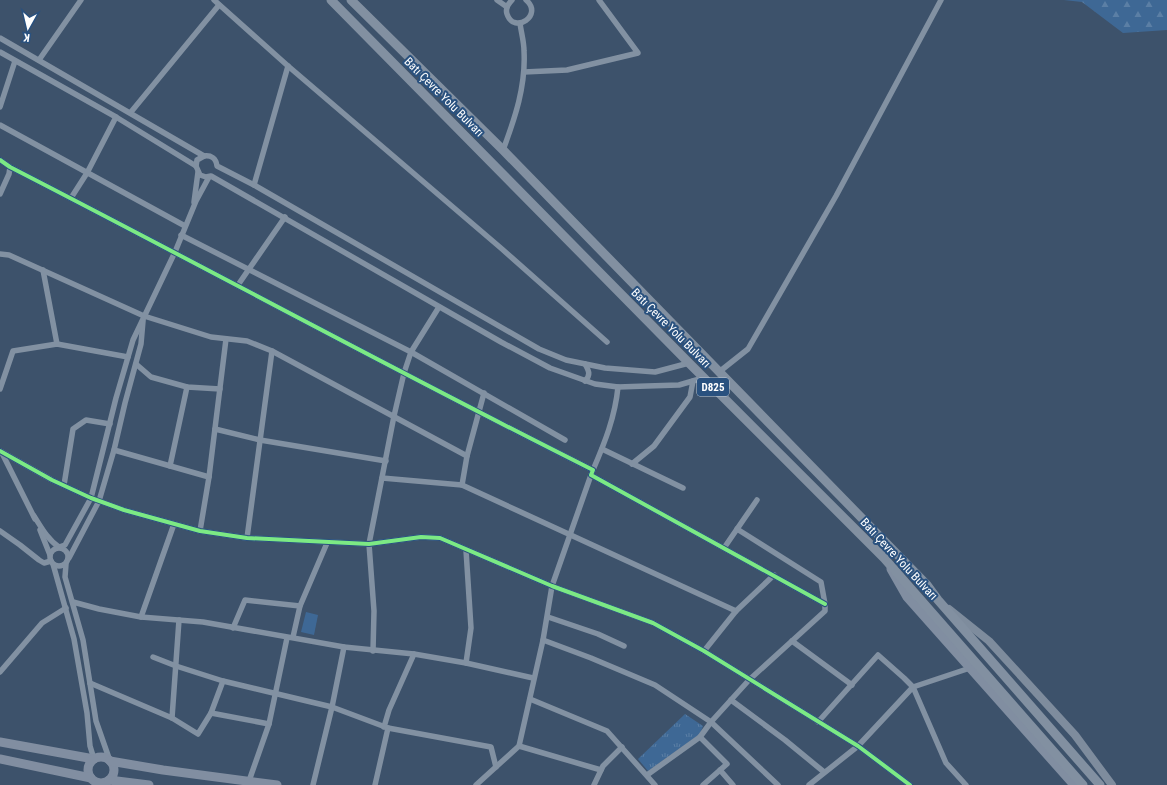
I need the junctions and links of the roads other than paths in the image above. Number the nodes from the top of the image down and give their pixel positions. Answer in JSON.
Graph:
{"nodes":[{"id":1,"x":81,"y":0,"type":"edge"},
{"id":2,"x":214,"y":0,"type":"edge"},
{"id":3,"x":331,"y":0,"type":"edge"},
{"id":4,"x":351,"y":0,"type":"edge"},
{"id":5,"x":497,"y":0,"type":"edge"},
{"id":6,"x":512,"y":0,"type":"edge"},
{"id":7,"x":526,"y":0,"type":"edge"},
{"id":8,"x":599,"y":0,"type":"edge"},
{"id":9,"x":941,"y":0,"type":"edge"},
{"id":10,"x":219,"y":5,"type":"junction"},
{"id":11,"x":507,"y":7,"type":"junction"},
{"id":12,"x":520,"y":23,"type":"junction"},
{"id":13,"x":0,"y":38,"type":"edge"},
{"id":14,"x":0,"y":52,"type":"edge"},
{"id":15,"x":16,"y":60,"type":"junction"},
{"id":16,"x":39,"y":60,"type":"junction"},
{"id":17,"x":288,"y":66,"type":"junction"},
{"id":18,"x":524,"y":72,"type":"junction"},
{"id":19,"x":0,"y":107,"type":"edge"},
{"id":20,"x":131,"y":112,"type":"junction"},
{"id":21,"x":116,"y":117,"type":"junction"},
{"id":22,"x":0,"y":125,"type":"edge"},
{"id":23,"x":503,"y":150,"type":"junction"},
{"id":24,"x":204,"y":156,"type":"junction"},
{"id":25,"x":0,"y":160,"type":"edge"},
{"id":26,"x":196,"y":166,"type":"junction"},
{"id":27,"x":218,"y":166,"type":"junction"},
{"id":28,"x":10,"y":167,"type":"junction"},
{"id":29,"x":87,"y":172,"type":"junction"},
{"id":30,"x":198,"y":172,"type":"junction"},
{"id":31,"x":210,"y":176,"type":"junction"},
{"id":32,"x":254,"y":186,"type":"junction"},
{"id":33,"x":0,"y":194,"type":"edge"},
{"id":34,"x":71,"y":198,"type":"junction"},
{"id":35,"x":193,"y":207,"type":"junction"},
{"id":36,"x":285,"y":217,"type":"junction"},
{"id":37,"x":185,"y":226,"type":"junction"},
{"id":38,"x":181,"y":236,"type":"junction"},
{"id":39,"x":174,"y":252,"type":"junction"},
{"id":40,"x":0,"y":254,"type":"edge"},
{"id":41,"x":43,"y":270,"type":"junction"},
{"id":42,"x":249,"y":270,"type":"junction"},
{"id":43,"x":238,"y":285,"type":"junction"},
{"id":44,"x":439,"y":306,"type":"junction"},
{"id":45,"x":144,"y":316,"type":"junction"},
{"id":46,"x":226,"y":339,"type":"junction"},
{"id":47,"x":607,"y":342,"type":"dead end"},
{"id":48,"x":57,"y":344,"type":"junction"},
{"id":49,"x":272,"y":351,"type":"junction"},
{"id":50,"x":411,"y":352,"type":"junction"},
{"id":51,"x":128,"y":357,"type":"junction"},
{"id":52,"x":689,"y":363,"type":"junction"},
{"id":53,"x":136,"y":364,"type":"junction"},
{"id":54,"x":584,"y":364,"type":"junction"},
{"id":55,"x":719,"y":372,"type":"junction"},
{"id":56,"x":404,"y":373,"type":"junction"},
{"id":57,"x":703,"y":378,"type":"junction"},
{"id":58,"x":585,"y":381,"type":"junction"},
{"id":59,"x":693,"y":381,"type":"junction"},
{"id":60,"x":187,"y":387,"type":"junction"},
{"id":61,"x":618,"y":387,"type":"junction"},
{"id":62,"x":0,"y":389,"type":"edge"},
{"id":63,"x":220,"y":389,"type":"junction"},
{"id":64,"x":484,"y":393,"type":"junction"},
{"id":65,"x":479,"y":412,"type":"junction"},
{"id":66,"x":394,"y":416,"type":"junction"},
{"id":67,"x":110,"y":424,"type":"junction"},
{"id":68,"x":215,"y":429,"type":"junction"},
{"id":69,"x":260,"y":440,"type":"junction"},
{"id":70,"x":566,"y":440,"type":"dead end"},
{"id":71,"x":602,"y":449,"type":"junction"},
{"id":72,"x":114,"y":450,"type":"junction"},
{"id":73,"x":1,"y":452,"type":"edge"},
{"id":74,"x":467,"y":456,"type":"junction"},
{"id":75,"x":386,"y":461,"type":"junction"},
{"id":76,"x":632,"y":464,"type":"junction"},
{"id":77,"x":170,"y":466,"type":"junction"},
{"id":78,"x":592,"y":472,"type":"junction"},
{"id":79,"x":209,"y":477,"type":"junction"},
{"id":80,"x":382,"y":478,"type":"junction"},
{"id":81,"x":462,"y":485,"type":"junction"},
{"id":82,"x":64,"y":486,"type":"junction"},
{"id":83,"x":683,"y":488,"type":"dead end"},
{"id":84,"x":91,"y":498,"type":"junction"},
{"id":85,"x":757,"y":500,"type":"dead end"},
{"id":86,"x":99,"y":501,"type":"junction"},
{"id":87,"x":34,"y":516,"type":"junction"},
{"id":88,"x":174,"y":524,"type":"junction"},
{"id":89,"x":737,"y":529,"type":"junction"},
{"id":90,"x":200,"y":531,"type":"junction"},
{"id":91,"x":1,"y":534,"type":"edge"},
{"id":92,"x":569,"y":534,"type":"junction"},
{"id":93,"x":247,"y":538,"type":"junction"},
{"id":94,"x":327,"y":543,"type":"junction"},
{"id":95,"x":369,"y":544,"type":"junction"},
{"id":96,"x":59,"y":547,"type":"junction"},
{"id":97,"x":724,"y":548,"type":"junction"},
{"id":98,"x":466,"y":550,"type":"junction"},
{"id":99,"x":884,"y":558,"type":"junction"},
{"id":100,"x":51,"y":560,"type":"junction"},
{"id":101,"x":68,"y":561,"type":"junction"},
{"id":102,"x":774,"y":575,"type":"junction"},
{"id":103,"x":552,"y":586,"type":"junction"},
{"id":104,"x":938,"y":600,"type":"junction"},
{"id":105,"x":73,"y":602,"type":"junction"},
{"id":106,"x":825,"y":604,"type":"junction"},
{"id":107,"x":300,"y":606,"type":"junction"},
{"id":108,"x":66,"y":608,"type":"junction"},
{"id":109,"x":736,"y":611,"type":"junction"},
{"id":110,"x":141,"y":617,"type":"junction"},
{"id":111,"x":548,"y":617,"type":"junction"},
{"id":112,"x":178,"y":620,"type":"junction"},
{"id":113,"x":233,"y":628,"type":"junction"},
{"id":114,"x":290,"y":638,"type":"junction"},
{"id":115,"x":543,"y":640,"type":"junction"},
{"id":116,"x":792,"y":641,"type":"junction"},
{"id":117,"x":624,"y":646,"type":"dead end"},
{"id":118,"x":344,"y":647,"type":"junction"},
{"id":119,"x":373,"y":651,"type":"junction"},
{"id":120,"x":704,"y":651,"type":"junction"},
{"id":121,"x":414,"y":654,"type":"junction"},
{"id":122,"x":153,"y":657,"type":"dead end"},
{"id":123,"x":466,"y":663,"type":"junction"},
{"id":124,"x":176,"y":666,"type":"junction"},
{"id":125,"x":970,"y":668,"type":"junction"},
{"id":126,"x":0,"y":672,"type":"edge"},
{"id":127,"x":533,"y":678,"type":"junction"},
{"id":128,"x":749,"y":680,"type":"junction"},
{"id":129,"x":223,"y":681,"type":"junction"},
{"id":130,"x":90,"y":683,"type":"junction"},
{"id":131,"x":852,"y":685,"type":"junction"},
{"id":132,"x":912,"y":687,"type":"junction"},
{"id":133,"x":274,"y":694,"type":"junction"},
{"id":134,"x":530,"y":699,"type":"junction"},
{"id":135,"x":731,"y":700,"type":"junction"},
{"id":136,"x":332,"y":708,"type":"junction"},
{"id":137,"x":211,"y":713,"type":"junction"},
{"id":138,"x":172,"y":718,"type":"junction"},
{"id":139,"x":711,"y":722,"type":"junction"},
{"id":140,"x":818,"y":722,"type":"junction"},
{"id":141,"x":269,"y":724,"type":"junction"},
{"id":142,"x":386,"y":727,"type":"junction"},
{"id":143,"x":700,"y":737,"type":"junction"},
{"id":144,"x":0,"y":742,"type":"edge"},
{"id":145,"x":519,"y":746,"type":"junction"},
{"id":146,"x":858,"y":746,"type":"junction"},
{"id":147,"x":622,"y":747,"type":"junction"},
{"id":148,"x":0,"y":759,"type":"edge"},
{"id":149,"x":94,"y":759,"type":"junction"},
{"id":150,"x":110,"y":761,"type":"junction"},
{"id":151,"x":496,"y":767,"type":"junction"},
{"id":152,"x":601,"y":770,"type":"junction"},
{"id":153,"x":720,"y":770,"type":"junction"},
{"id":154,"x":824,"y":772,"type":"junction"},
{"id":155,"x":647,"y":775,"type":"junction"},
{"id":156,"x":91,"y":778,"type":"junction"},
{"id":157,"x":109,"y":780,"type":"junction"},
{"id":158,"x":249,"y":781,"type":"junction"},
{"id":159,"x":149,"y":785,"type":"edge"},
{"id":160,"x":276,"y":785,"type":"edge"},
{"id":161,"x":313,"y":785,"type":"edge"},
{"id":162,"x":375,"y":785,"type":"edge"},
{"id":163,"x":476,"y":785,"type":"edge"},
{"id":164,"x":594,"y":785,"type":"edge"},
{"id":165,"x":655,"y":785,"type":"edge"},
{"id":166,"x":703,"y":785,"type":"edge"},
{"id":167,"x":733,"y":785,"type":"edge"},
{"id":168,"x":778,"y":785,"type":"edge"},
{"id":169,"x":809,"y":785,"type":"edge"},
{"id":170,"x":910,"y":785,"type":"edge"},
{"id":171,"x":966,"y":785,"type":"edge"},
{"id":172,"x":1074,"y":785,"type":"edge"},
{"id":173,"x":1083,"y":785,"type":"edge"},
{"id":174,"x":1100,"y":785,"type":"edge"},
{"id":175,"x":1112,"y":785,"type":"edge"}],
"edges":[{"from":1,"to":16,"type":"street"},
{"from":2,"to":10,"type":"street"},
{"from":3,"to":52,"type":"highway","name":"Batı Çevre Yolu Bulvarı","number":"D825"},
{"from":4,"to":23,"type":"highway","name":"Batı Çevre Yolu Bulvarı","number":"D825"},
{"from":5,"to":11,"type":"street"},
{"from":6,"to":11,"type":"street"},
{"from":7,"to":12,"type":"street"},
{"from":8,"to":18,"type":"street"},
{"from":9,"to":55,"type":"street"},
{"from":10,"to":17,"type":"street"},
{"from":10,"to":20,"type":"street"},
{"from":11,"to":12,"type":"street"},
{"from":12,"to":18,"type":"street"},
{"from":13,"to":16,"type":"street"},
{"from":14,"to":15,"type":"street"},
{"from":15,"to":19,"type":"street"},
{"from":15,"to":21,"type":"street"},
{"from":16,"to":20,"type":"street"},
{"from":17,"to":32,"type":"street"},
{"from":17,"to":47,"type":"street"},
{"from":18,"to":23,"type":"street"},
{"from":20,"to":24,"type":"street"},
{"from":21,"to":26,"type":"street"},
{"from":21,"to":29,"type":"street"},
{"from":22,"to":29,"type":"street"},
{"from":23,"to":55,"type":"highway","name":"Batı Çevre Yolu Bulvarı","number":"D825"},
{"from":24,"to":26,"type":"street"},
{"from":24,"to":27,"type":"street"},
{"from":25,"to":28,"type":"street"},
{"from":26,"to":30,"type":"street"},
{"from":27,"to":31,"type":"street"},
{"from":27,"to":32,"type":"street"},
{"from":28,"to":33,"type":"street"},
{"from":28,"to":34,"type":"street"},
{"from":29,"to":34,"type":"street"},
{"from":29,"to":37,"type":"street"},
{"from":30,"to":31,"type":"street"},
{"from":30,"to":35,"type":"street"},
{"from":31,"to":35,"type":"street"},
{"from":31,"to":36,"type":"street"},
{"from":32,"to":54,"type":"street"},
{"from":34,"to":39,"type":"street"},
{"from":35,"to":37,"type":"street"},
{"from":36,"to":42,"type":"street"},
{"from":36,"to":44,"type":"street"},
{"from":37,"to":38,"type":"street"},
{"from":38,"to":39,"type":"street"},
{"from":38,"to":42,"type":"street"},
{"from":39,"to":43,"type":"street"},
{"from":39,"to":45,"type":"street"},
{"from":40,"to":41,"type":"street"},
{"from":41,"to":45,"type":"street"},
{"from":41,"to":48,"type":"street"},
{"from":42,"to":43,"type":"street"},
{"from":42,"to":50,"type":"street"},
{"from":43,"to":56,"type":"street"},
{"from":44,"to":50,"type":"street"},
{"from":44,"to":58,"type":"street"},
{"from":45,"to":46,"type":"street"},
{"from":45,"to":51,"type":"street"},
{"from":45,"to":53,"type":"street"},
{"from":46,"to":49,"type":"street"},
{"from":46,"to":63,"type":"street"},
{"from":48,"to":51,"type":"street"},
{"from":48,"to":62,"type":"street"},
{"from":49,"to":66,"type":"street"},
{"from":49,"to":69,"type":"street"},
{"from":50,"to":56,"type":"street"},
{"from":50,"to":64,"type":"street"},
{"from":51,"to":67,"type":"street"},
{"from":52,"to":54,"type":"street"},
{"from":52,"to":57,"type":"highway","name":"Batı Çevre Yolu Bulvarı","number":"D825"},
{"from":53,"to":60,"type":"street"},
{"from":53,"to":72,"type":"street"},
{"from":54,"to":58,"type":"street"},
{"from":55,"to":104,"type":"highway","name":"Batı Çevre Yolu Bulvarı","number":"D825"},
{"from":56,"to":65,"type":"street"},
{"from":56,"to":66,"type":"street"},
{"from":57,"to":59,"type":"street"},
{"from":57,"to":99,"type":"highway","name":"Batı Çevre Yolu Bulvarı","number":"D825"},
{"from":58,"to":61,"type":"street"},
{"from":59,"to":61,"type":"street"},
{"from":59,"to":76,"type":"street"},
{"from":60,"to":63,"type":"street"},
{"from":60,"to":77,"type":"street"},
{"from":61,"to":71,"type":"street"},
{"from":63,"to":68,"type":"street"},
{"from":64,"to":65,"type":"street"},
{"from":64,"to":70,"type":"street"},
{"from":65,"to":74,"type":"street"},
{"from":65,"to":78,"type":"street"},
{"from":66,"to":74,"type":"street"},
{"from":66,"to":75,"type":"street"},
{"from":67,"to":82,"type":"street"},
{"from":67,"to":84,"type":"street"},
{"from":68,"to":69,"type":"street"},
{"from":68,"to":79,"type":"street"},
{"from":69,"to":75,"type":"street"},
{"from":69,"to":93,"type":"street"},
{"from":71,"to":76,"type":"street"},
{"from":71,"to":78,"type":"street"},
{"from":72,"to":77,"type":"street"},
{"from":72,"to":86,"type":"street"},
{"from":73,"to":82,"type":"street"},
{"from":73,"to":87,"type":"street"},
{"from":74,"to":81,"type":"street"},
{"from":75,"to":80,"type":"street"},
{"from":76,"to":83,"type":"street"},
{"from":77,"to":79,"type":"street"},
{"from":78,"to":92,"type":"street"},
{"from":78,"to":97,"type":"street"},
{"from":79,"to":90,"type":"street"},
{"from":80,"to":81,"type":"street"},
{"from":80,"to":95,"type":"street"},
{"from":81,"to":92,"type":"street"},
{"from":82,"to":84,"type":"street"},
{"from":84,"to":86,"type":"street"},
{"from":84,"to":96,"type":"street"},
{"from":85,"to":89,"type":"street"},
{"from":86,"to":88,"type":"street"},
{"from":86,"to":101,"type":"street"},
{"from":87,"to":96,"type":"street"},
{"from":87,"to":100,"type":"street"},
{"from":88,"to":90,"type":"street"},
{"from":88,"to":110,"type":"street"},
{"from":89,"to":97,"type":"street"},
{"from":89,"to":106,"type":"street"},
{"from":90,"to":93,"type":"street"},
{"from":91,"to":100,"type":"street"},
{"from":92,"to":103,"type":"street"},
{"from":92,"to":109,"type":"street"},
{"from":93,"to":94,"type":"street"},
{"from":94,"to":95,"type":"street"},
{"from":94,"to":107,"type":"street"},
{"from":95,"to":98,"type":"street"},
{"from":95,"to":119,"type":"street"},
{"from":96,"to":100,"type":"street"},
{"from":96,"to":101,"type":"street"},
{"from":97,"to":102,"type":"street"},
{"from":98,"to":103,"type":"street"},
{"from":98,"to":123,"type":"street"},
{"from":99,"to":125,"type":"main road"},
{"from":99,"to":173,"type":"highway","name":"Batı Çevre Yolu Bulvarı","number":"D825"},
{"from":100,"to":101,"type":"street"},
{"from":100,"to":108,"type":"street"},
{"from":101,"to":105,"type":"street"},
{"from":102,"to":106,"type":"street"},
{"from":102,"to":109,"type":"street"},
{"from":103,"to":111,"type":"street"},
{"from":103,"to":120,"type":"street"},
{"from":104,"to":174,"type":"highway","name":"Batı Çevre Yolu Bulvarı","number":"D825"},
{"from":104,"to":175,"type":"main road"},
{"from":105,"to":110,"type":"street"},
{"from":105,"to":130,"type":"street"},
{"from":106,"to":116,"type":"street"},
{"from":107,"to":113,"type":"street"},
{"from":107,"to":114,"type":"street"},
{"from":108,"to":126,"type":"street"},
{"from":108,"to":149,"type":"street"},
{"from":109,"to":120,"type":"street"},
{"from":110,"to":112,"type":"street"},
{"from":111,"to":115,"type":"street"},
{"from":111,"to":117,"type":"street"},
{"from":112,"to":113,"type":"street"},
{"from":112,"to":124,"type":"street"},
{"from":113,"to":114,"type":"street"},
{"from":114,"to":118,"type":"street"},
{"from":114,"to":133,"type":"street"},
{"from":115,"to":127,"type":"street"},
{"from":115,"to":139,"type":"street"},
{"from":116,"to":128,"type":"street"},
{"from":116,"to":131,"type":"street"},
{"from":118,"to":119,"type":"street"},
{"from":118,"to":136,"type":"street"},
{"from":119,"to":121,"type":"street"},
{"from":120,"to":128,"type":"street"},
{"from":121,"to":123,"type":"street"},
{"from":121,"to":142,"type":"street"},
{"from":122,"to":124,"type":"street"},
{"from":123,"to":127,"type":"street"},
{"from":124,"to":129,"type":"street"},
{"from":124,"to":138,"type":"street"},
{"from":125,"to":132,"type":"street"},
{"from":125,"to":172,"type":"main road"},
{"from":127,"to":134,"type":"street"},
{"from":128,"to":135,"type":"street"},
{"from":128,"to":140,"type":"street"},
{"from":129,"to":133,"type":"street"},
{"from":129,"to":137,"type":"street"},
{"from":130,"to":138,"type":"street"},
{"from":130,"to":150,"type":"street"},
{"from":131,"to":132,"type":"street"},
{"from":131,"to":140,"type":"street"},
{"from":132,"to":146,"type":"street"},
{"from":132,"to":171,"type":"street"},
{"from":133,"to":136,"type":"street"},
{"from":133,"to":141,"type":"street"},
{"from":134,"to":145,"type":"street"},
{"from":134,"to":147,"type":"street"},
{"from":135,"to":139,"type":"street"},
{"from":135,"to":154,"type":"street"},
{"from":136,"to":142,"type":"street"},
{"from":136,"to":161,"type":"street"},
{"from":137,"to":138,"type":"street"},
{"from":137,"to":141,"type":"street"},
{"from":139,"to":143,"type":"street"},
{"from":139,"to":168,"type":"street"},
{"from":140,"to":146,"type":"street"},
{"from":141,"to":158,"type":"street"},
{"from":142,"to":151,"type":"street"},
{"from":142,"to":162,"type":"street"},
{"from":143,"to":153,"type":"street"},
{"from":143,"to":155,"type":"street"},
{"from":144,"to":149,"type":"main road"},
{"from":145,"to":151,"type":"street"},
{"from":145,"to":152,"type":"street"},
{"from":146,"to":154,"type":"street"},
{"from":146,"to":170,"type":"street"},
{"from":147,"to":152,"type":"street"},
{"from":147,"to":155,"type":"street"},
{"from":148,"to":156,"type":"main road"},
{"from":149,"to":150,"type":"main road"},
{"from":149,"to":156,"type":"main road"},
{"from":150,"to":157,"type":"main road"},
{"from":150,"to":158,"type":"main road"},
{"from":151,"to":163,"type":"street"},
{"from":152,"to":164,"type":"street"},
{"from":153,"to":166,"type":"street"},
{"from":153,"to":167,"type":"street"},
{"from":154,"to":169,"type":"street"},
{"from":155,"to":165,"type":"street"},
{"from":156,"to":157,"type":"main road"},
{"from":157,"to":159,"type":"main road"},
{"from":158,"to":160,"type":"main road"}]}
